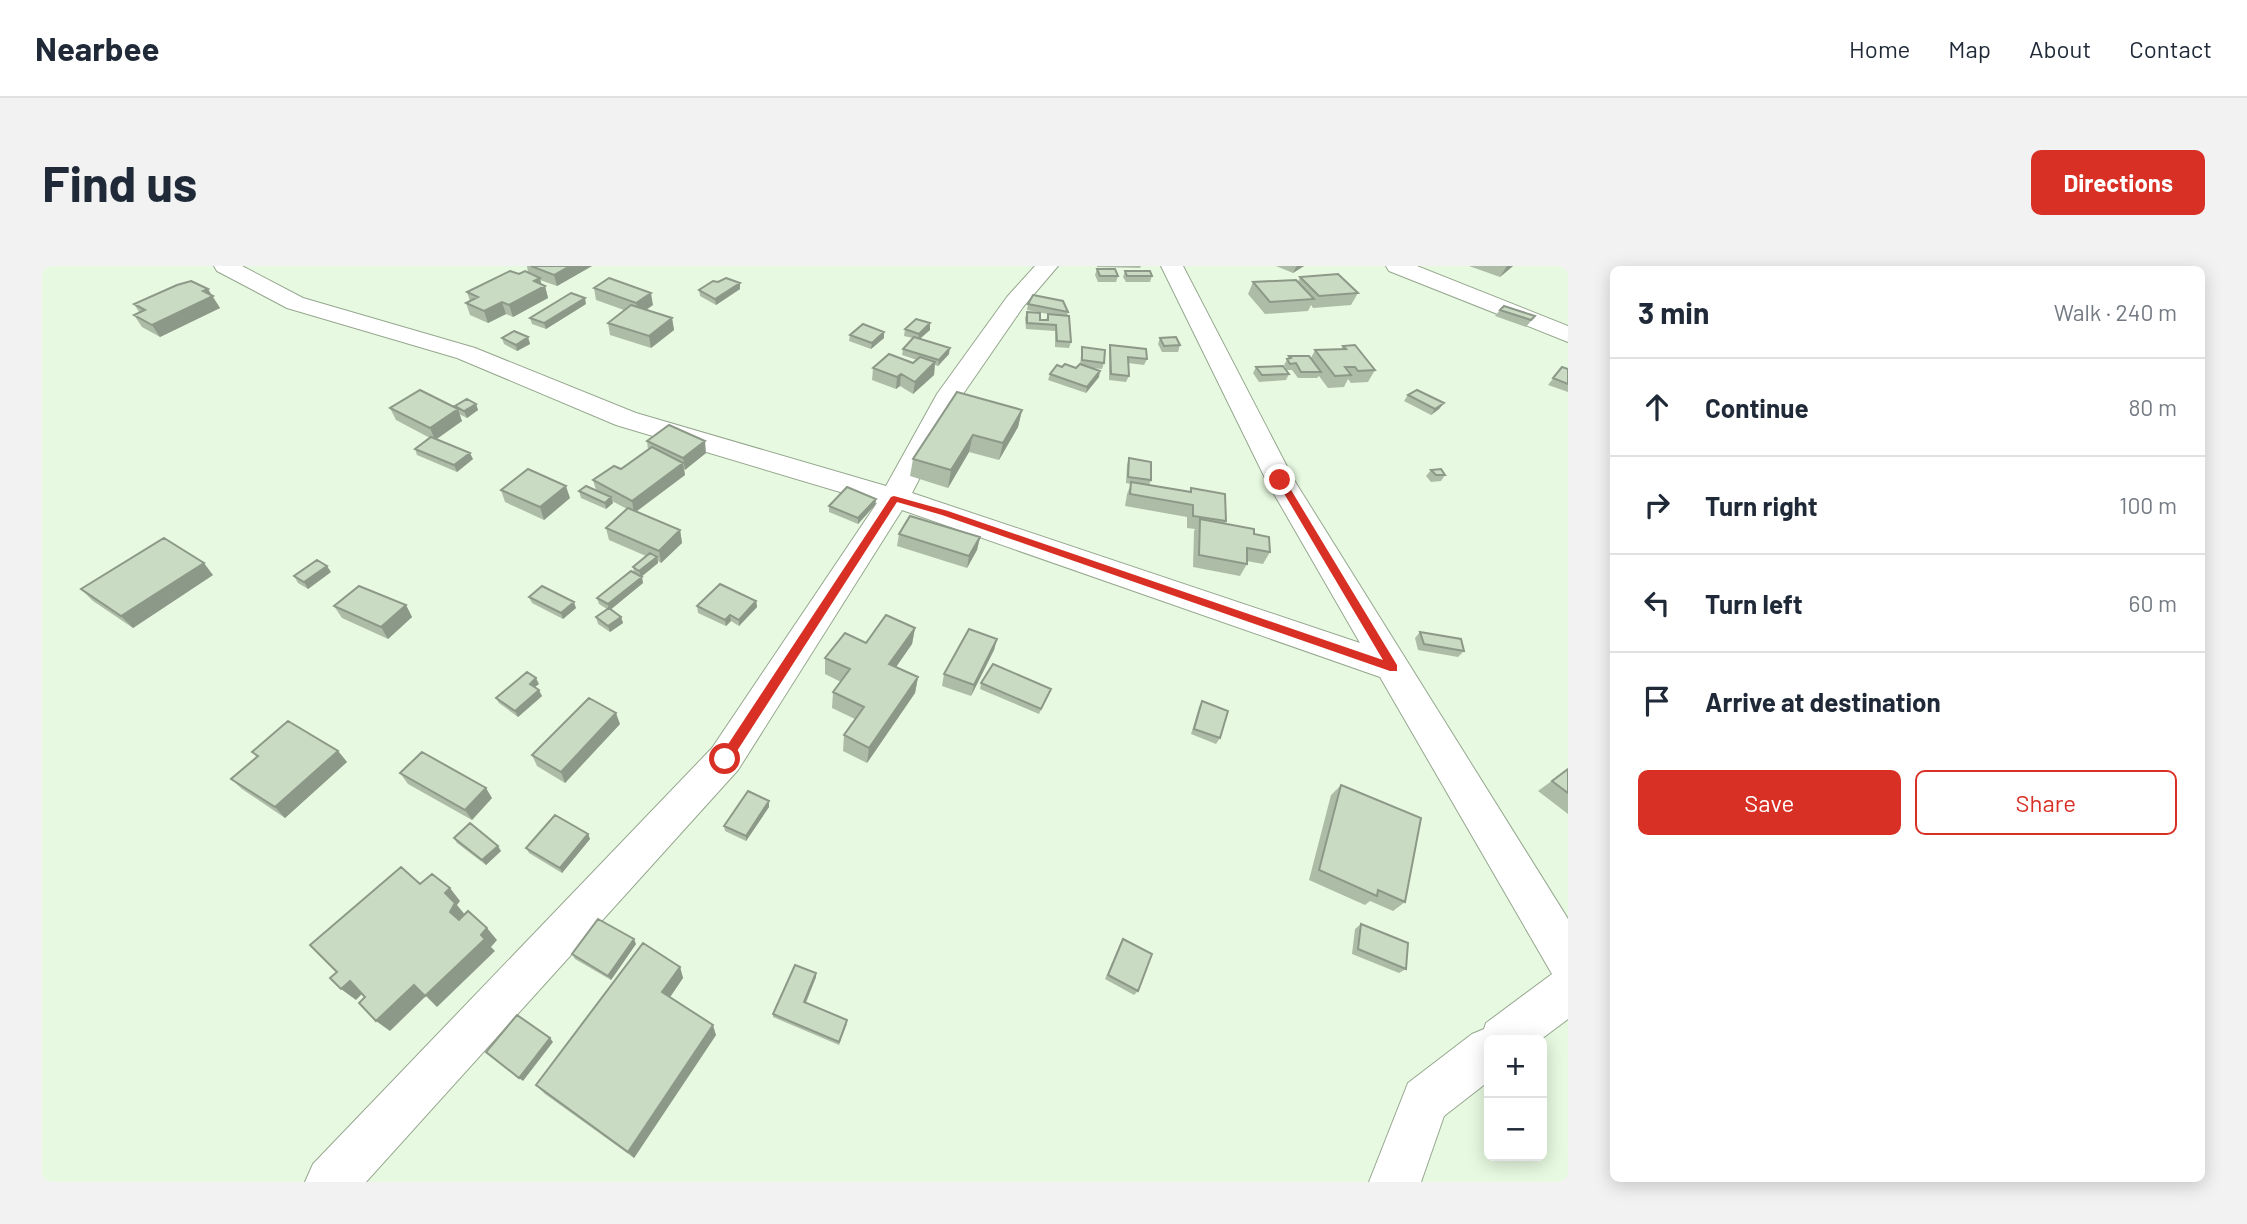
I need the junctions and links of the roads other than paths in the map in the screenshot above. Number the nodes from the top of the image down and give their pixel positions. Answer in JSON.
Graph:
{"nodes":[{"id":1,"x":225,"y":266,"type":"edge"},
{"id":2,"x":1047,"y":266,"type":"edge"},
{"id":3,"x":1172,"y":266,"type":"edge"},
{"id":4,"x":1397,"y":266,"type":"edge"},
{"id":5,"x":1568,"y":335,"type":"edge"},
{"id":6,"x":894,"y":499,"type":"junction"},
{"id":7,"x":1394,"y":668,"type":"junction"},
{"id":8,"x":1568,"y":959,"type":"edge"},
{"id":9,"x":1568,"y":990,"type":"edge"},
{"id":10,"x":1510,"y":1035,"type":"edge"},
{"id":11,"x":1484,"y":1055,"type":"edge"},
{"id":12,"x":331,"y":1182,"type":"edge"},
{"id":13,"x":1395,"y":1182,"type":"edge"}],
"edges":[{"from":1,"to":6,"type":"street"},
{"from":2,"to":6,"type":"street"},
{"from":3,"to":7,"type":"street"},
{"from":4,"to":5,"type":"street"},
{"from":6,"to":7,"type":"street"},
{"from":6,"to":12,"type":"street"},
{"from":7,"to":8,"type":"street"},
{"from":9,"to":10,"type":"street"},
{"from":11,"to":13,"type":"street"}]}
